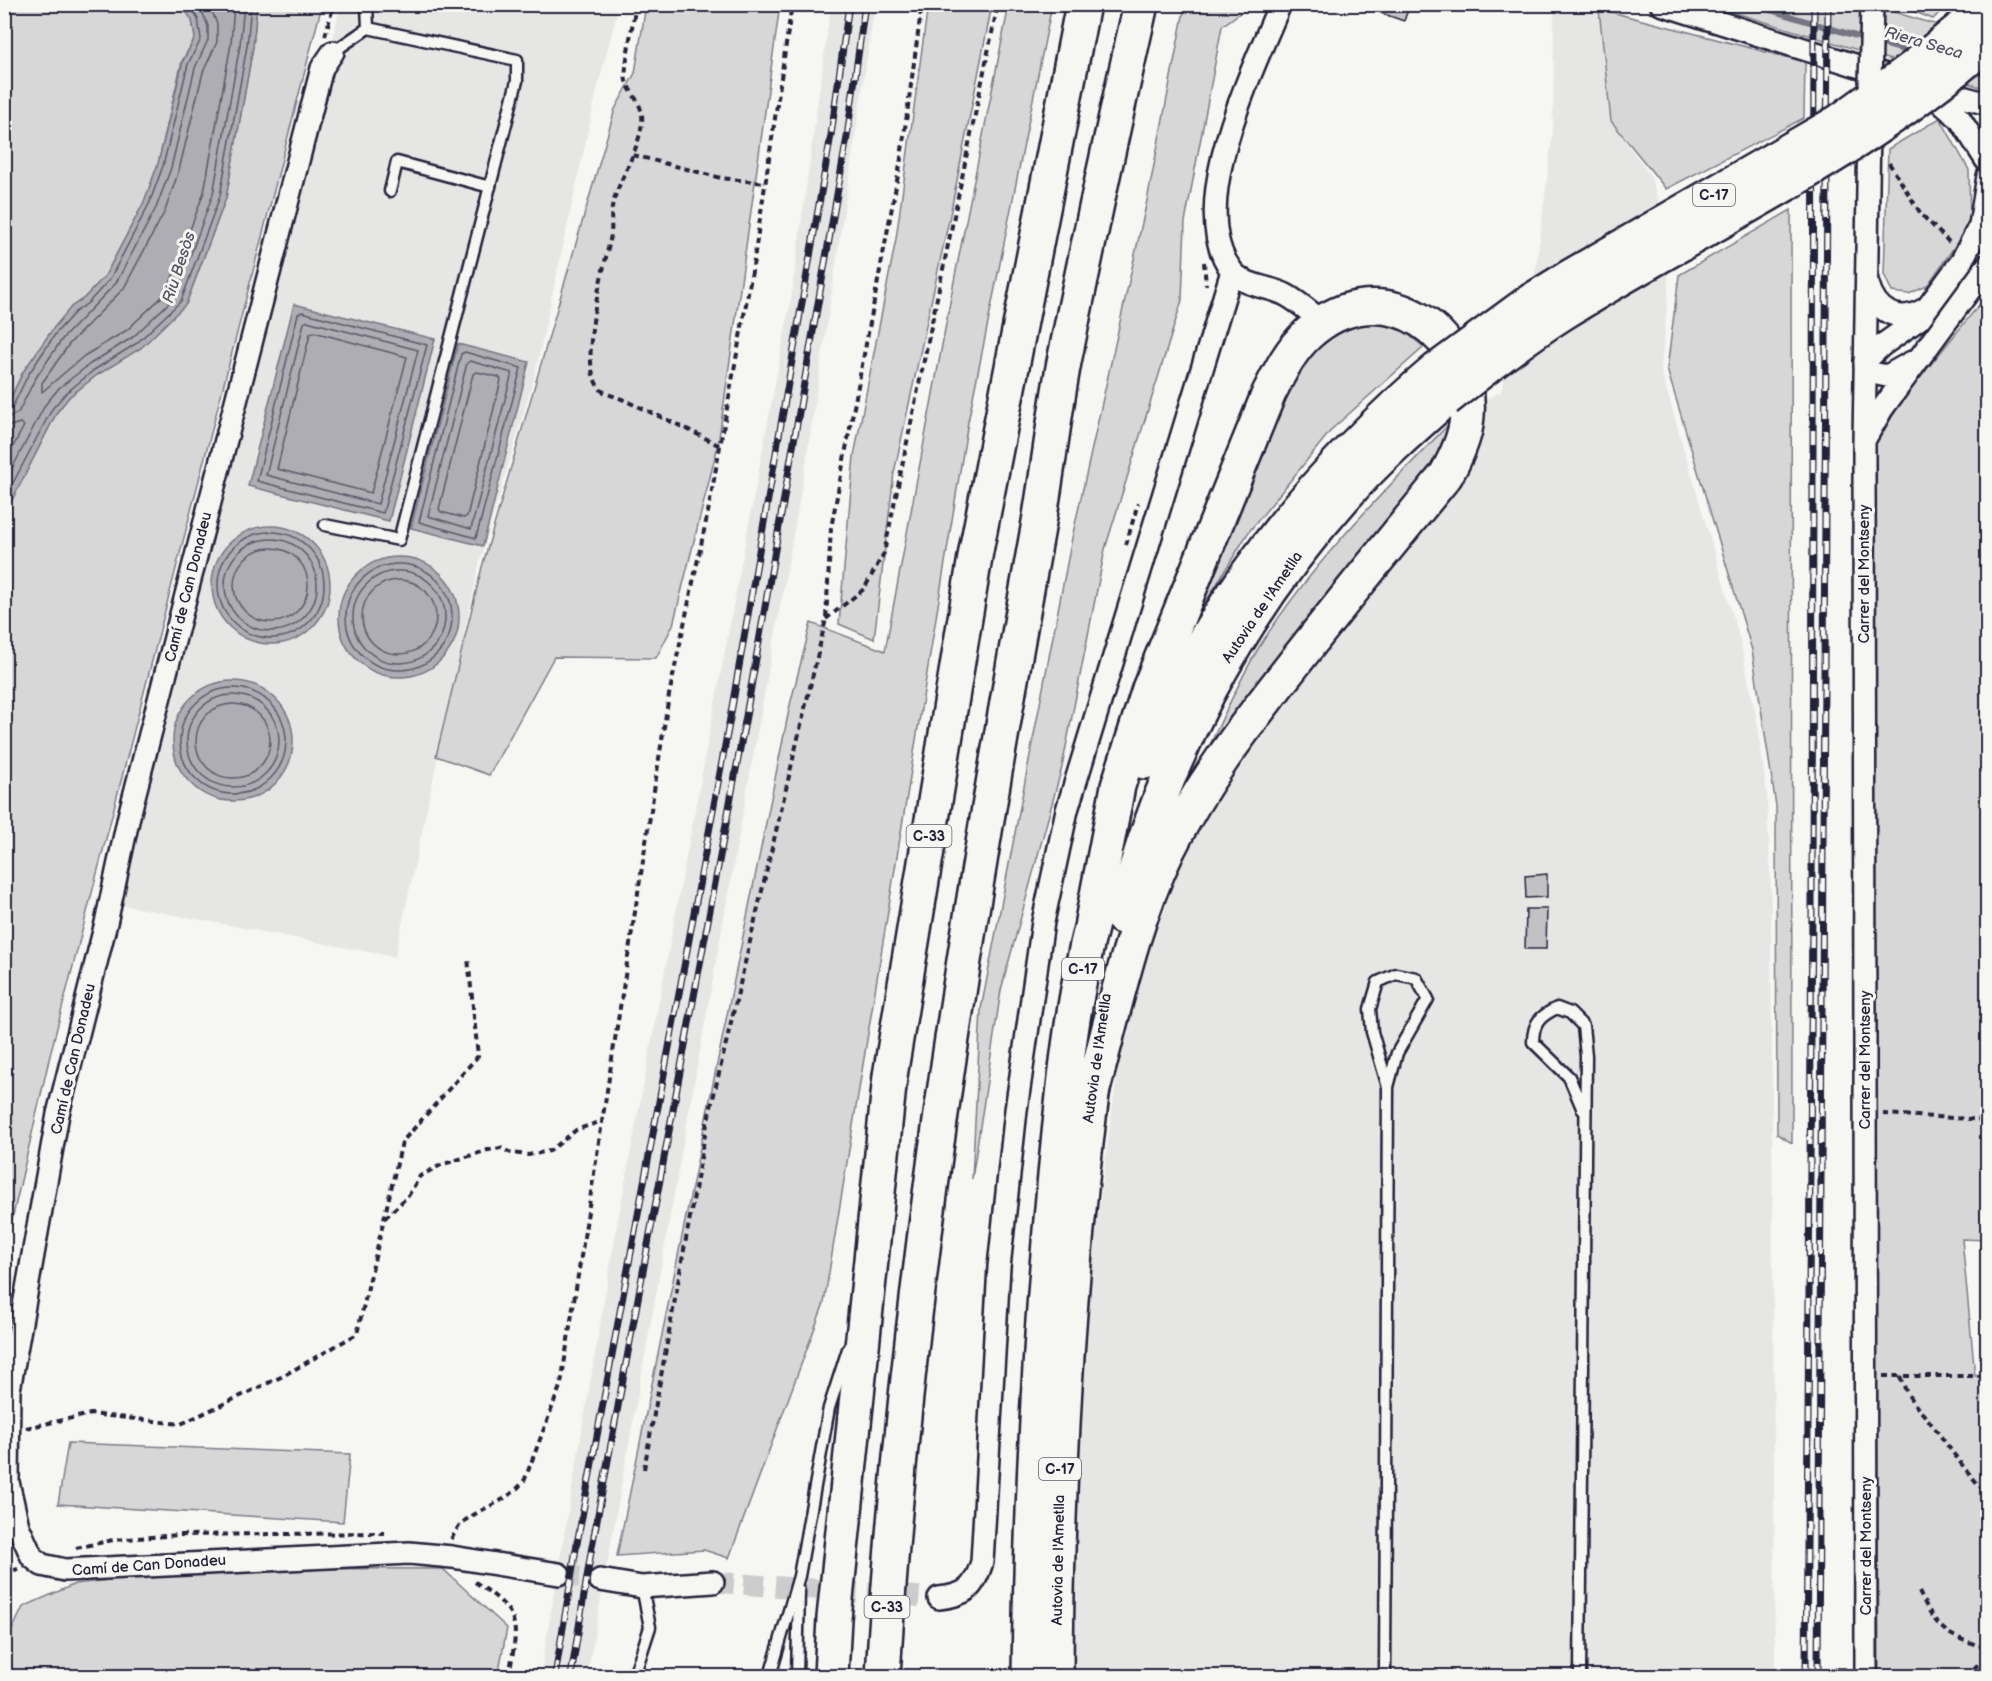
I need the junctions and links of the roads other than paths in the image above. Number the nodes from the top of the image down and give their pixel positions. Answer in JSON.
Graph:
{"nodes":[{"id":1,"x":368,"y":4,"type":"edge"},
{"id":2,"x":1083,"y":4,"type":"edge"},
{"id":3,"x":1141,"y":4,"type":"edge"},
{"id":4,"x":1280,"y":4,"type":"edge"},
{"id":5,"x":1661,"y":4,"type":"edge"},
{"id":6,"x":1872,"y":4,"type":"edge"},
{"id":7,"x":1986,"y":7,"type":"edge"},
{"id":8,"x":368,"y":28,"type":"junction"},
{"id":9,"x":1988,"y":42,"type":"edge"},
{"id":10,"x":333,"y":52,"type":"joint"},
{"id":11,"x":1923,"y":86,"type":"junction"},
{"id":12,"x":1988,"y":104,"type":"edge"},
{"id":13,"x":1987,"y":164,"type":"edge"},
{"id":14,"x":490,"y":187,"type":"junction"},
{"id":15,"x":390,"y":191,"type":"dead end"},
{"id":16,"x":1988,"y":265,"type":"edge"},
{"id":17,"x":1232,"y":271,"type":"junction"},
{"id":18,"x":1867,"y":283,"type":"junction"},
{"id":19,"x":1928,"y":307,"type":"junction"},
{"id":20,"x":1323,"y":322,"type":"junction"},
{"id":21,"x":1922,"y":354,"type":"junction"},
{"id":22,"x":1865,"y":363,"type":"junction"},
{"id":23,"x":1441,"y":384,"type":"junction"},
{"id":24,"x":1864,"y":443,"type":"junction"},
{"id":25,"x":325,"y":525,"type":"dead end"},
{"id":26,"x":1092,"y":921,"type":"junction"},
{"id":27,"x":1388,"y":1087,"type":"junction"},
{"id":28,"x":1092,"y":1093,"type":"junction"},
{"id":29,"x":1583,"y":1110,"type":"junction"},
{"id":30,"x":866,"y":1291,"type":"junction"},
{"id":31,"x":559,"y":1574,"type":"tunnel mouth"},
{"id":32,"x":799,"y":1576,"type":"junction"},
{"id":33,"x":600,"y":1580,"type":"tunnel mouth"},
{"id":34,"x":713,"y":1582,"type":"tunnel mouth"},
{"id":35,"x":642,"y":1587,"type":"junction"},
{"id":36,"x":939,"y":1598,"type":"tunnel mouth"},
{"id":37,"x":883,"y":1675,"type":"edge"},
{"id":38,"x":634,"y":1677,"type":"edge"},
{"id":39,"x":770,"y":1677,"type":"edge"},
{"id":40,"x":796,"y":1677,"type":"edge"},
{"id":41,"x":831,"y":1677,"type":"edge"},
{"id":42,"x":1029,"y":1677,"type":"edge"},
{"id":43,"x":1056,"y":1677,"type":"edge"},
{"id":44,"x":1385,"y":1677,"type":"edge"},
{"id":45,"x":1580,"y":1677,"type":"edge"},
{"id":46,"x":1866,"y":1677,"type":"edge"}],
"edges":[{"from":1,"to":8,"type":"lane"},
{"from":2,"to":30,"type":"highway","number":"C-33"},
{"from":3,"to":37,"type":"highway","number":"C-33"},
{"from":4,"to":17,"type":"street"},
{"from":5,"to":11,"type":"street"},
{"from":6,"to":18,"type":"street","name":"Carrer del Montseny","bridge":true},
{"from":7,"to":23,"type":"highway","number":"C-17","bridge":true},
{"from":8,"to":10,"type":"lane"},
{"from":8,"to":14,"type":"lane"},
{"from":9,"to":23,"type":"highway","number":"C-17","bridge":true},
{"from":10,"to":31,"type":"street","name":"Camí de Can Donadeu"},
{"from":11,"to":12,"type":"street"},
{"from":11,"to":13,"type":"street"},
{"from":13,"to":19,"type":"street"},
{"from":14,"to":15,"type":"lane"},
{"from":14,"to":25,"type":"lane"},
{"from":16,"to":21,"type":"street","name":"Carrer del Montseny"},
{"from":17,"to":20,"type":"street"},
{"from":17,"to":36,"type":"street"},
{"from":18,"to":19,"type":"street"},
{"from":18,"to":22,"type":"street","name":"Carrer del Montseny"},
{"from":19,"to":22,"type":"street"},
{"from":20,"to":26,"type":"highway"},
{"from":20,"to":28,"type":"highway"},
{"from":21,"to":22,"type":"street","name":"Carrer del Montseny"},
{"from":21,"to":24,"type":"street","name":"Carrer del Montseny"},
{"from":22,"to":24,"type":"street","name":"Carrer del Montseny"},
{"from":23,"to":26,"type":"highway","number":"C-17"},
{"from":23,"to":28,"type":"highway","name":"Autovia de l'Ametlla","number":"C-17"},
{"from":24,"to":46,"type":"street","name":"Carrer del Montseny"},
{"from":26,"to":42,"type":"highway","number":"C-17"},
{"from":27,"to":27,"type":"lane"},
{"from":27,"to":44,"type":"lane"},
{"from":28,"to":43,"type":"highway","name":"Autovia de l'Ametlla","number":"C-17"},
{"from":29,"to":29,"type":"lane"},
{"from":29,"to":45,"type":"lane"},
{"from":30,"to":32,"type":"lane","number":"C-33"},
{"from":30,"to":41,"type":"highway","number":"C-33"},
{"from":32,"to":39,"type":"lane","number":"C-33"},
{"from":32,"to":40,"type":"lane"},
{"from":33,"to":35,"type":"street"},
{"from":34,"to":35,"type":"street"},
{"from":35,"to":38,"type":"lane"}]}
